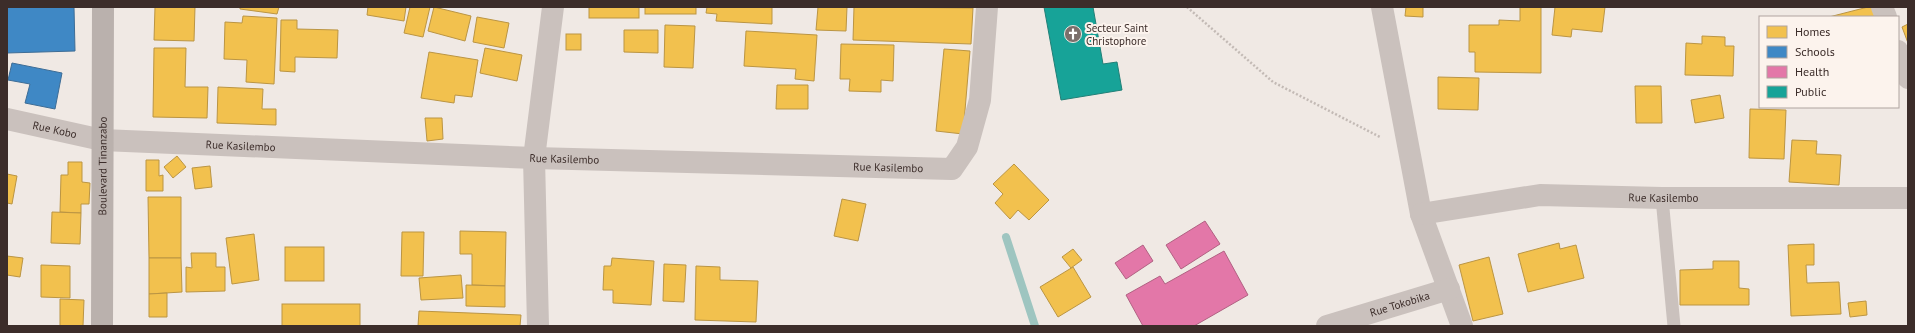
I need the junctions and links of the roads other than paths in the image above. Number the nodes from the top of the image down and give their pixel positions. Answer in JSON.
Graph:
{"nodes":[{"id":1,"x":104,"y":7,"type":"edge"},
{"id":2,"x":553,"y":7,"type":"edge"},
{"id":3,"x":987,"y":7,"type":"edge"},
{"id":4,"x":1382,"y":7,"type":"edge"},
{"id":5,"x":1899,"y":54,"type":"edge"},
{"id":6,"x":1908,"y":78,"type":"edge"},
{"id":7,"x":7,"y":119,"type":"edge"},
{"id":8,"x":102,"y":140,"type":"junction"},
{"id":9,"x":534,"y":158,"type":"junction"},
{"id":10,"x":1662,"y":198,"type":"junction"},
{"id":11,"x":1908,"y":198,"type":"edge"},
{"id":12,"x":1421,"y":214,"type":"junction"},
{"id":13,"x":1449,"y":289,"type":"junction"},
{"id":14,"x":102,"y":326,"type":"edge"},
{"id":15,"x":538,"y":326,"type":"edge"},
{"id":16,"x":1327,"y":326,"type":"edge"},
{"id":17,"x":1462,"y":326,"type":"edge"},
{"id":18,"x":1674,"y":326,"type":"edge"}],
"edges":[{"from":1,"to":8,"type":"street","name":"Boulevard Tinanzabo"},
{"from":2,"to":9,"type":"street"},
{"from":3,"to":9,"type":"street","name":"Rue Kasilembo"},
{"from":4,"to":12,"type":"street"},
{"from":5,"to":6,"type":"street"},
{"from":7,"to":8,"type":"street","name":"Rue Kobo"},
{"from":8,"to":9,"type":"street","name":"Rue Kasilembo"},
{"from":8,"to":14,"type":"street","name":"Boulevard Tinanzabo"},
{"from":9,"to":15,"type":"street"},
{"from":10,"to":11,"type":"street","name":"Rue Kasilembo"},
{"from":10,"to":12,"type":"street","name":"Rue Kasilembo"},
{"from":10,"to":18,"type":"lane"},
{"from":12,"to":13,"type":"street"},
{"from":13,"to":16,"type":"street","name":"Rue Tokobika"},
{"from":13,"to":17,"type":"street"}]}
